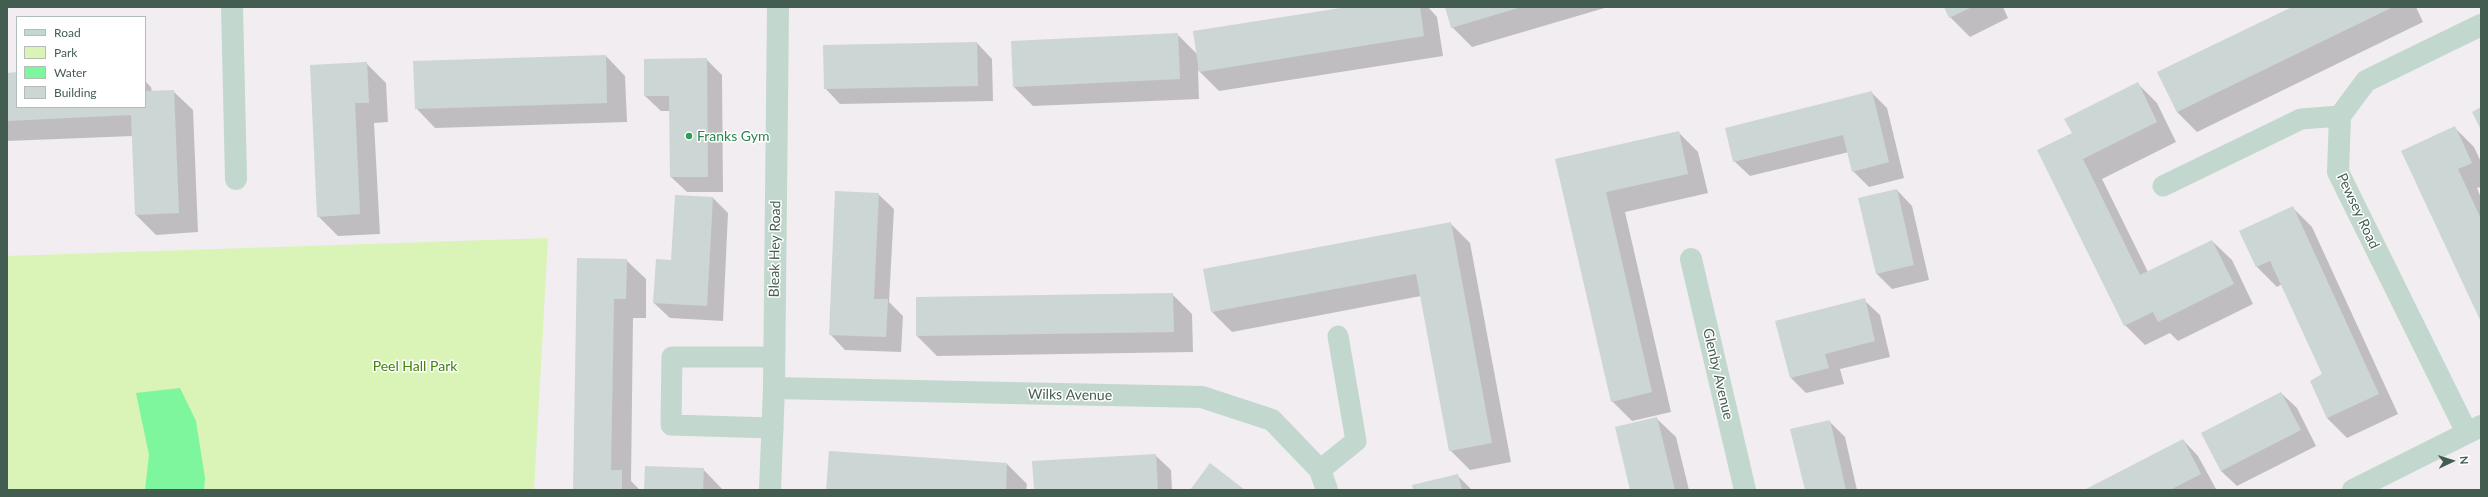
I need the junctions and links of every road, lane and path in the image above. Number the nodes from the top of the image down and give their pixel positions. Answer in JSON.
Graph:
{"nodes":[{"id":1,"x":232,"y":7,"type":"edge"},
{"id":2,"x":778,"y":7,"type":"edge"},
{"id":3,"x":2481,"y":25,"type":"edge"},
{"id":4,"x":2340,"y":116,"type":"junction"},
{"id":5,"x":236,"y":179,"type":"dead end"},
{"id":6,"x":2163,"y":186,"type":"dead end"},
{"id":7,"x":1691,"y":259,"type":"dead end"},
{"id":8,"x":1338,"y":336,"type":"dead end"},
{"id":9,"x":774,"y":357,"type":"junction"},
{"id":10,"x":774,"y":388,"type":"junction"},
{"id":11,"x":772,"y":428,"type":"junction"},
{"id":12,"x":2474,"y":429,"type":"edge"},
{"id":13,"x":1324,"y":480,"type":"edge"},
{"id":14,"x":770,"y":490,"type":"edge"},
{"id":15,"x":1745,"y":490,"type":"edge"},
{"id":16,"x":2353,"y":490,"type":"edge"}],
"edges":[{"from":1,"to":5,"type":"street"},
{"from":2,"to":9,"type":"street","name":"Bleak Hey Road"},
{"from":3,"to":4,"type":"street"},
{"from":4,"to":6,"type":"lane"},
{"from":4,"to":12,"type":"street","name":"Pewsey Road"},
{"from":7,"to":15,"type":"street","name":"Glenby Avenue"},
{"from":8,"to":13,"type":"lane"},
{"from":9,"to":10,"type":"street","name":"Bleak Hey Road"},
{"from":9,"to":11,"type":"lane"},
{"from":10,"to":11,"type":"street","name":"Bleak Hey Road"},
{"from":10,"to":13,"type":"street","name":"Wilks Avenue"},
{"from":11,"to":14,"type":"street","name":"Bleak Hey Road"},
{"from":12,"to":16,"type":"street"}]}
